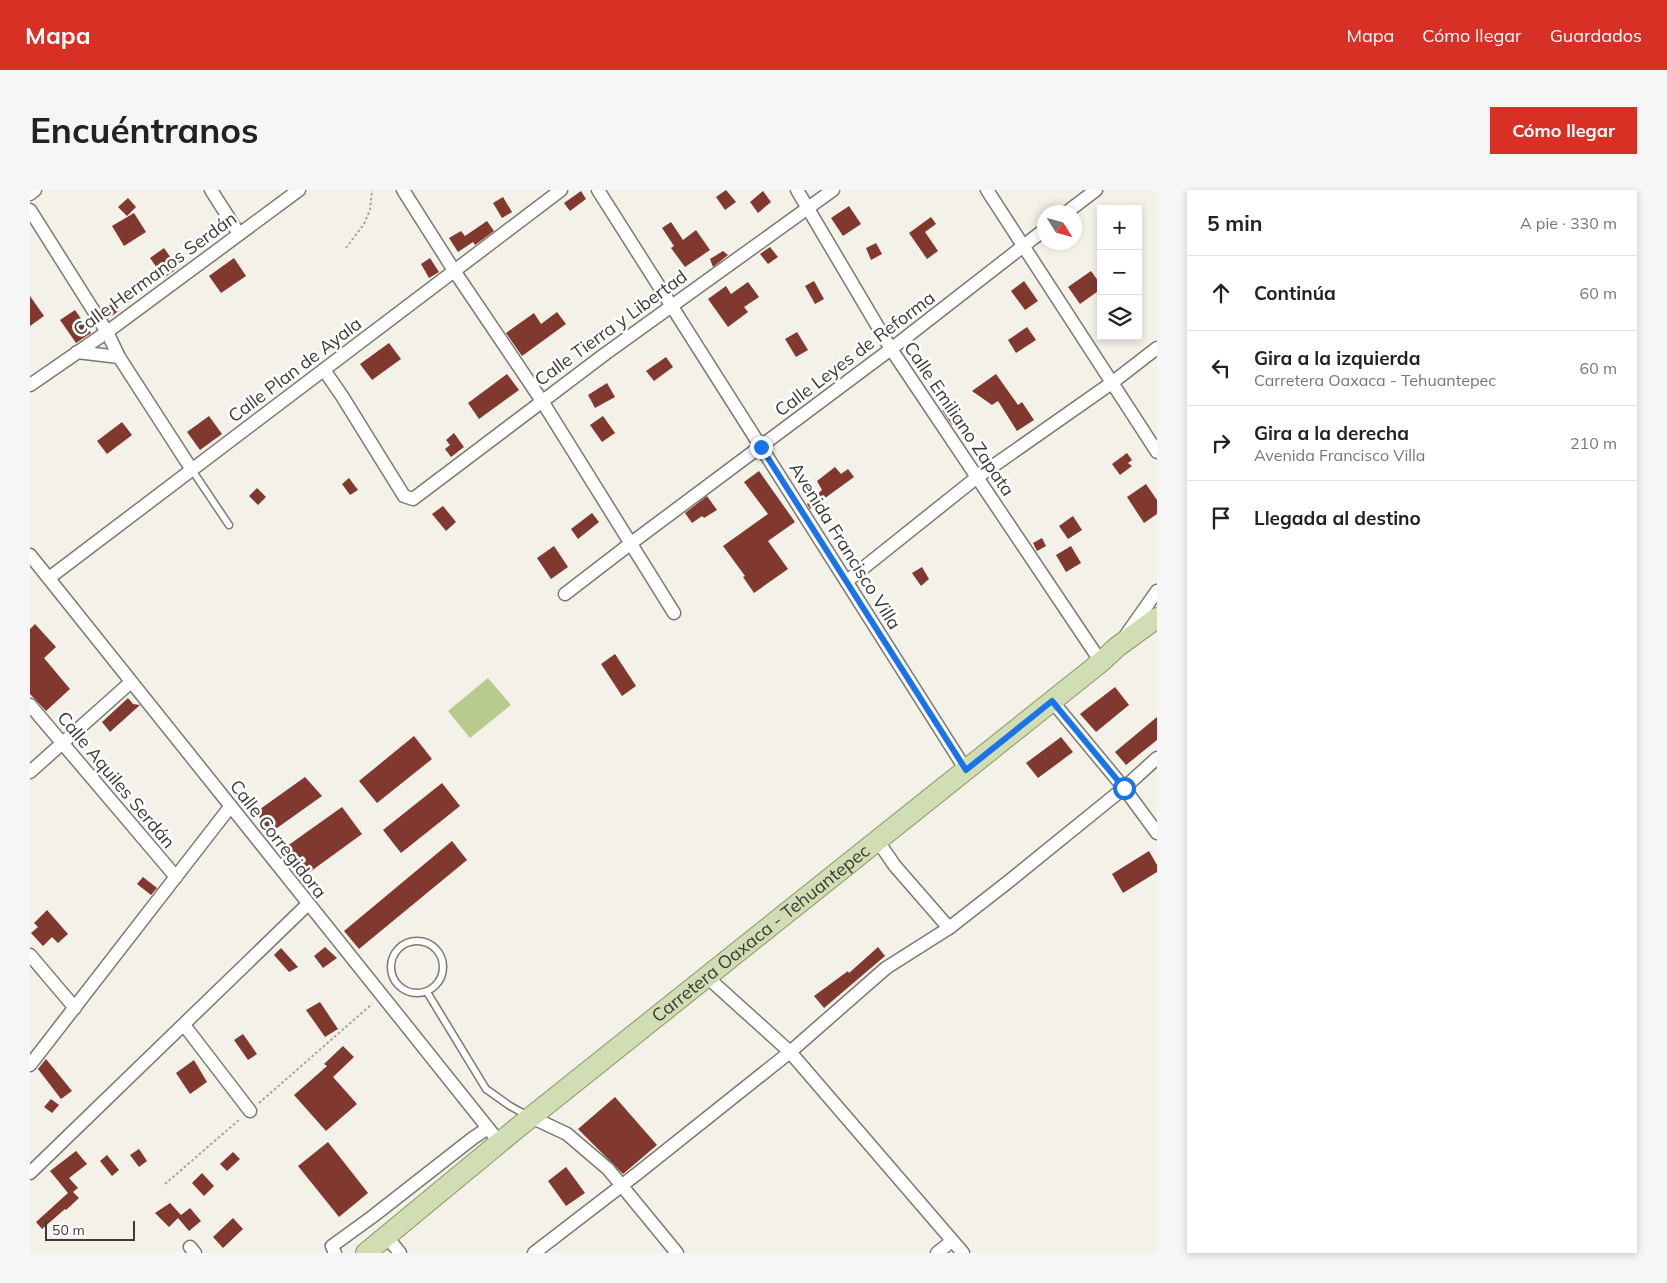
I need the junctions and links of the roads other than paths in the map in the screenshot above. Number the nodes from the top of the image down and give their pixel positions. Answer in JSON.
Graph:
{"nodes":[{"id":1,"x":35,"y":190,"type":"edge"},
{"id":2,"x":211,"y":190,"type":"edge"},
{"id":3,"x":299,"y":190,"type":"edge"},
{"id":4,"x":403,"y":190,"type":"edge"},
{"id":5,"x":561,"y":190,"type":"edge"},
{"id":6,"x":598,"y":190,"type":"edge"},
{"id":7,"x":796,"y":190,"type":"edge"},
{"id":8,"x":833,"y":190,"type":"edge"},
{"id":9,"x":987,"y":190,"type":"edge"},
{"id":10,"x":1093,"y":192,"type":"edge"},
{"id":11,"x":30,"y":194,"type":"edge"},
{"id":12,"x":1076,"y":205,"type":"edge"},
{"id":13,"x":808,"y":208,"type":"junction"},
{"id":14,"x":30,"y":210,"type":"edge"},
{"id":15,"x":239,"y":234,"type":"junction"},
{"id":16,"x":1037,"y":236,"type":"edge"},
{"id":17,"x":1024,"y":246,"type":"junction"},
{"id":18,"x":455,"y":272,"type":"junction"},
{"id":19,"x":672,"y":306,"type":"junction"},
{"id":20,"x":107,"y":332,"type":"junction"},
{"id":21,"x":1157,"y":348,"type":"edge"},
{"id":22,"x":891,"y":349,"type":"junction"},
{"id":23,"x":77,"y":352,"type":"junction"},
{"id":24,"x":119,"y":358,"type":"junction"},
{"id":25,"x":324,"y":370,"type":"junction"},
{"id":26,"x":1113,"y":382,"type":"junction"},
{"id":27,"x":30,"y":385,"type":"edge"},
{"id":28,"x":542,"y":401,"type":"junction"},
{"id":29,"x":761,"y":447,"type":"junction"},
{"id":30,"x":1157,"y":452,"type":"edge"},
{"id":31,"x":192,"y":470,"type":"junction"},
{"id":32,"x":976,"y":478,"type":"junction"},
{"id":33,"x":229,"y":525,"type":"dead end"},
{"id":34,"x":630,"y":544,"type":"junction"},
{"id":35,"x":30,"y":555,"type":"edge"},
{"id":36,"x":49,"y":578,"type":"junction"},
{"id":37,"x":847,"y":581,"type":"junction"},
{"id":38,"x":1157,"y":591,"type":"edge"},
{"id":39,"x":566,"y":594,"type":"dead end"},
{"id":40,"x":674,"y":613,"type":"dead end"},
{"id":41,"x":1157,"y":618,"type":"edge"},
{"id":42,"x":1117,"y":647,"type":"junction"},
{"id":43,"x":1101,"y":662,"type":"junction"},
{"id":44,"x":131,"y":682,"type":"junction"},
{"id":45,"x":1052,"y":701,"type":"junction"},
{"id":46,"x":30,"y":705,"type":"edge"},
{"id":47,"x":63,"y":743,"type":"junction"},
{"id":48,"x":1157,"y":758,"type":"edge"},
{"id":49,"x":966,"y":770,"type":"junction"},
{"id":50,"x":30,"y":772,"type":"edge"},
{"id":51,"x":1124,"y":788,"type":"junction"},
{"id":52,"x":230,"y":807,"type":"junction"},
{"id":53,"x":1157,"y":833,"type":"edge"},
{"id":54,"x":878,"y":840,"type":"junction"},
{"id":55,"x":176,"y":877,"type":"junction"},
{"id":56,"x":308,"y":904,"type":"junction"},
{"id":57,"x":949,"y":928,"type":"junction"},
{"id":58,"x":30,"y":955,"type":"edge"},
{"id":59,"x":707,"y":977,"type":"junction"},
{"id":60,"x":427,"y":992,"type":"junction"},
{"id":61,"x":75,"y":1008,"type":"junction"},
{"id":62,"x":184,"y":1025,"type":"junction"},
{"id":63,"x":790,"y":1052,"type":"junction"},
{"id":64,"x":30,"y":1066,"type":"edge"},
{"id":65,"x":250,"y":1111,"type":"road end"},
{"id":66,"x":531,"y":1117,"type":"junction"},
{"id":67,"x":494,"y":1136,"type":"junction"},
{"id":68,"x":30,"y":1173,"type":"edge"},
{"id":69,"x":622,"y":1185,"type":"junction"},
{"id":70,"x":387,"y":1237,"type":"junction"},
{"id":71,"x":952,"y":1241,"type":"junction"},
{"id":72,"x":330,"y":1251,"type":"edge"},
{"id":73,"x":366,"y":1253,"type":"edge"},
{"id":74,"x":400,"y":1253,"type":"edge"},
{"id":75,"x":534,"y":1253,"type":"edge"},
{"id":76,"x":677,"y":1253,"type":"edge"},
{"id":77,"x":937,"y":1253,"type":"edge"},
{"id":78,"x":963,"y":1253,"type":"edge"}],
"edges":[{"from":1,"to":11,"type":"street"},
{"from":2,"to":15,"type":"street"},
{"from":3,"to":15,"type":"street","name":"Calle Hermanos Serdán"},
{"from":4,"to":18,"type":"street"},
{"from":5,"to":18,"type":"street","name":"Calle Plan de Ayala"},
{"from":6,"to":19,"type":"street","name":"Avenida Francisco Villa"},
{"from":7,"to":13,"type":"street","name":"Calle Emiliano Zapata"},
{"from":8,"to":13,"type":"street","name":"Calle Tierra y Libertad"},
{"from":9,"to":17,"type":"street"},
{"from":10,"to":12,"type":"street"},
{"from":13,"to":19,"type":"street","name":"Calle Tierra y Libertad"},
{"from":13,"to":22,"type":"street","name":"Calle Emiliano Zapata"},
{"from":14,"to":20,"type":"street"},
{"from":15,"to":20,"type":"street","name":"Calle Hermanos Serdán"},
{"from":16,"to":17,"type":"street","name":"Calle Leyes de Reforma"},
{"from":17,"to":22,"type":"street","name":"Calle Leyes de Reforma"},
{"from":17,"to":26,"type":"street"},
{"from":18,"to":25,"type":"street","name":"Calle Plan de Ayala"},
{"from":18,"to":28,"type":"street"},
{"from":19,"to":28,"type":"street","name":"Calle Tierra y Libertad"},
{"from":19,"to":29,"type":"street","name":"Avenida Francisco Villa"},
{"from":20,"to":23,"type":"street","name":"Calle Hermanos Serdán"},
{"from":20,"to":24,"type":"street"},
{"from":21,"to":26,"type":"street"},
{"from":22,"to":29,"type":"street","name":"Calle Leyes de Reforma"},
{"from":22,"to":32,"type":"street","name":"Calle Emiliano Zapata"},
{"from":23,"to":24,"type":"street"},
{"from":23,"to":27,"type":"street","name":"Calle Hermanos Serdán"},
{"from":24,"to":31,"type":"street"},
{"from":25,"to":28,"type":"street","name":"Calle Tierra y Libertad"},
{"from":25,"to":31,"type":"street","name":"Calle Plan de Ayala"},
{"from":26,"to":30,"type":"street"},
{"from":26,"to":32,"type":"street"},
{"from":28,"to":34,"type":"street"},
{"from":29,"to":34,"type":"street","name":"Calle Leyes de Reforma"},
{"from":29,"to":37,"type":"street","name":"Avenida Francisco Villa"},
{"from":31,"to":33,"type":"lane"},
{"from":31,"to":36,"type":"street","name":"Calle Plan de Ayala"},
{"from":32,"to":37,"type":"street"},
{"from":32,"to":43,"type":"street","name":"Calle Emiliano Zapata"},
{"from":34,"to":39,"type":"street","name":"Calle Leyes de Reforma"},
{"from":34,"to":40,"type":"street"},
{"from":35,"to":36,"type":"street","name":"Calle Corregidora"},
{"from":36,"to":44,"type":"street","name":"Calle Corregidora"},
{"from":37,"to":49,"type":"street","name":"Avenida Francisco Villa"},
{"from":38,"to":42,"type":"street"},
{"from":41,"to":42,"type":"main road","name":"Carretera Oaxaca - Tehuantepec"},
{"from":42,"to":43,"type":"main road","name":"Carretera Oaxaca - Tehuantepec"},
{"from":43,"to":45,"type":"main road","name":"Carretera Oaxaca - Tehuantepec"},
{"from":44,"to":47,"type":"street"},
{"from":44,"to":52,"type":"street","name":"Calle Corregidora"},
{"from":45,"to":49,"type":"main road","name":"Carretera Oaxaca - Tehuantepec"},
{"from":45,"to":51,"type":"street"},
{"from":46,"to":47,"type":"street","name":"Calle Aquiles Serdán"},
{"from":47,"to":50,"type":"street"},
{"from":47,"to":55,"type":"street","name":"Calle Aquiles Serdán"},
{"from":48,"to":51,"type":"street"},
{"from":49,"to":54,"type":"main road","name":"Carretera Oaxaca - Tehuantepec"},
{"from":51,"to":53,"type":"street"},
{"from":51,"to":57,"type":"street"},
{"from":52,"to":55,"type":"street"},
{"from":52,"to":56,"type":"street","name":"Calle Corregidora"},
{"from":54,"to":57,"type":"street"},
{"from":54,"to":59,"type":"main road","name":"Carretera Oaxaca - Tehuantepec"},
{"from":55,"to":61,"type":"street"},
{"from":56,"to":62,"type":"street"},
{"from":56,"to":67,"type":"street","name":"Calle Corregidora"},
{"from":57,"to":63,"type":"street"},
{"from":58,"to":61,"type":"street"},
{"from":59,"to":63,"type":"street"},
{"from":59,"to":66,"type":"main road","name":"Carretera Oaxaca - Tehuantepec"},
{"from":60,"to":60,"type":"lane"},
{"from":60,"to":66,"type":"lane"},
{"from":61,"to":64,"type":"street"},
{"from":62,"to":65,"type":"street"},
{"from":62,"to":68,"type":"street"},
{"from":63,"to":69,"type":"street"},
{"from":63,"to":71,"type":"street"},
{"from":66,"to":67,"type":"main road","name":"Carretera Oaxaca - Tehuantepec"},
{"from":66,"to":69,"type":"street"},
{"from":67,"to":70,"type":"main road","name":"Carretera Oaxaca - Tehuantepec"},
{"from":67,"to":72,"type":"street"},
{"from":69,"to":75,"type":"street"},
{"from":69,"to":76,"type":"street"},
{"from":70,"to":73,"type":"main road","name":"Carretera Oaxaca - Tehuantepec"},
{"from":70,"to":74,"type":"street"},
{"from":71,"to":77,"type":"street"},
{"from":71,"to":78,"type":"street"}]}
